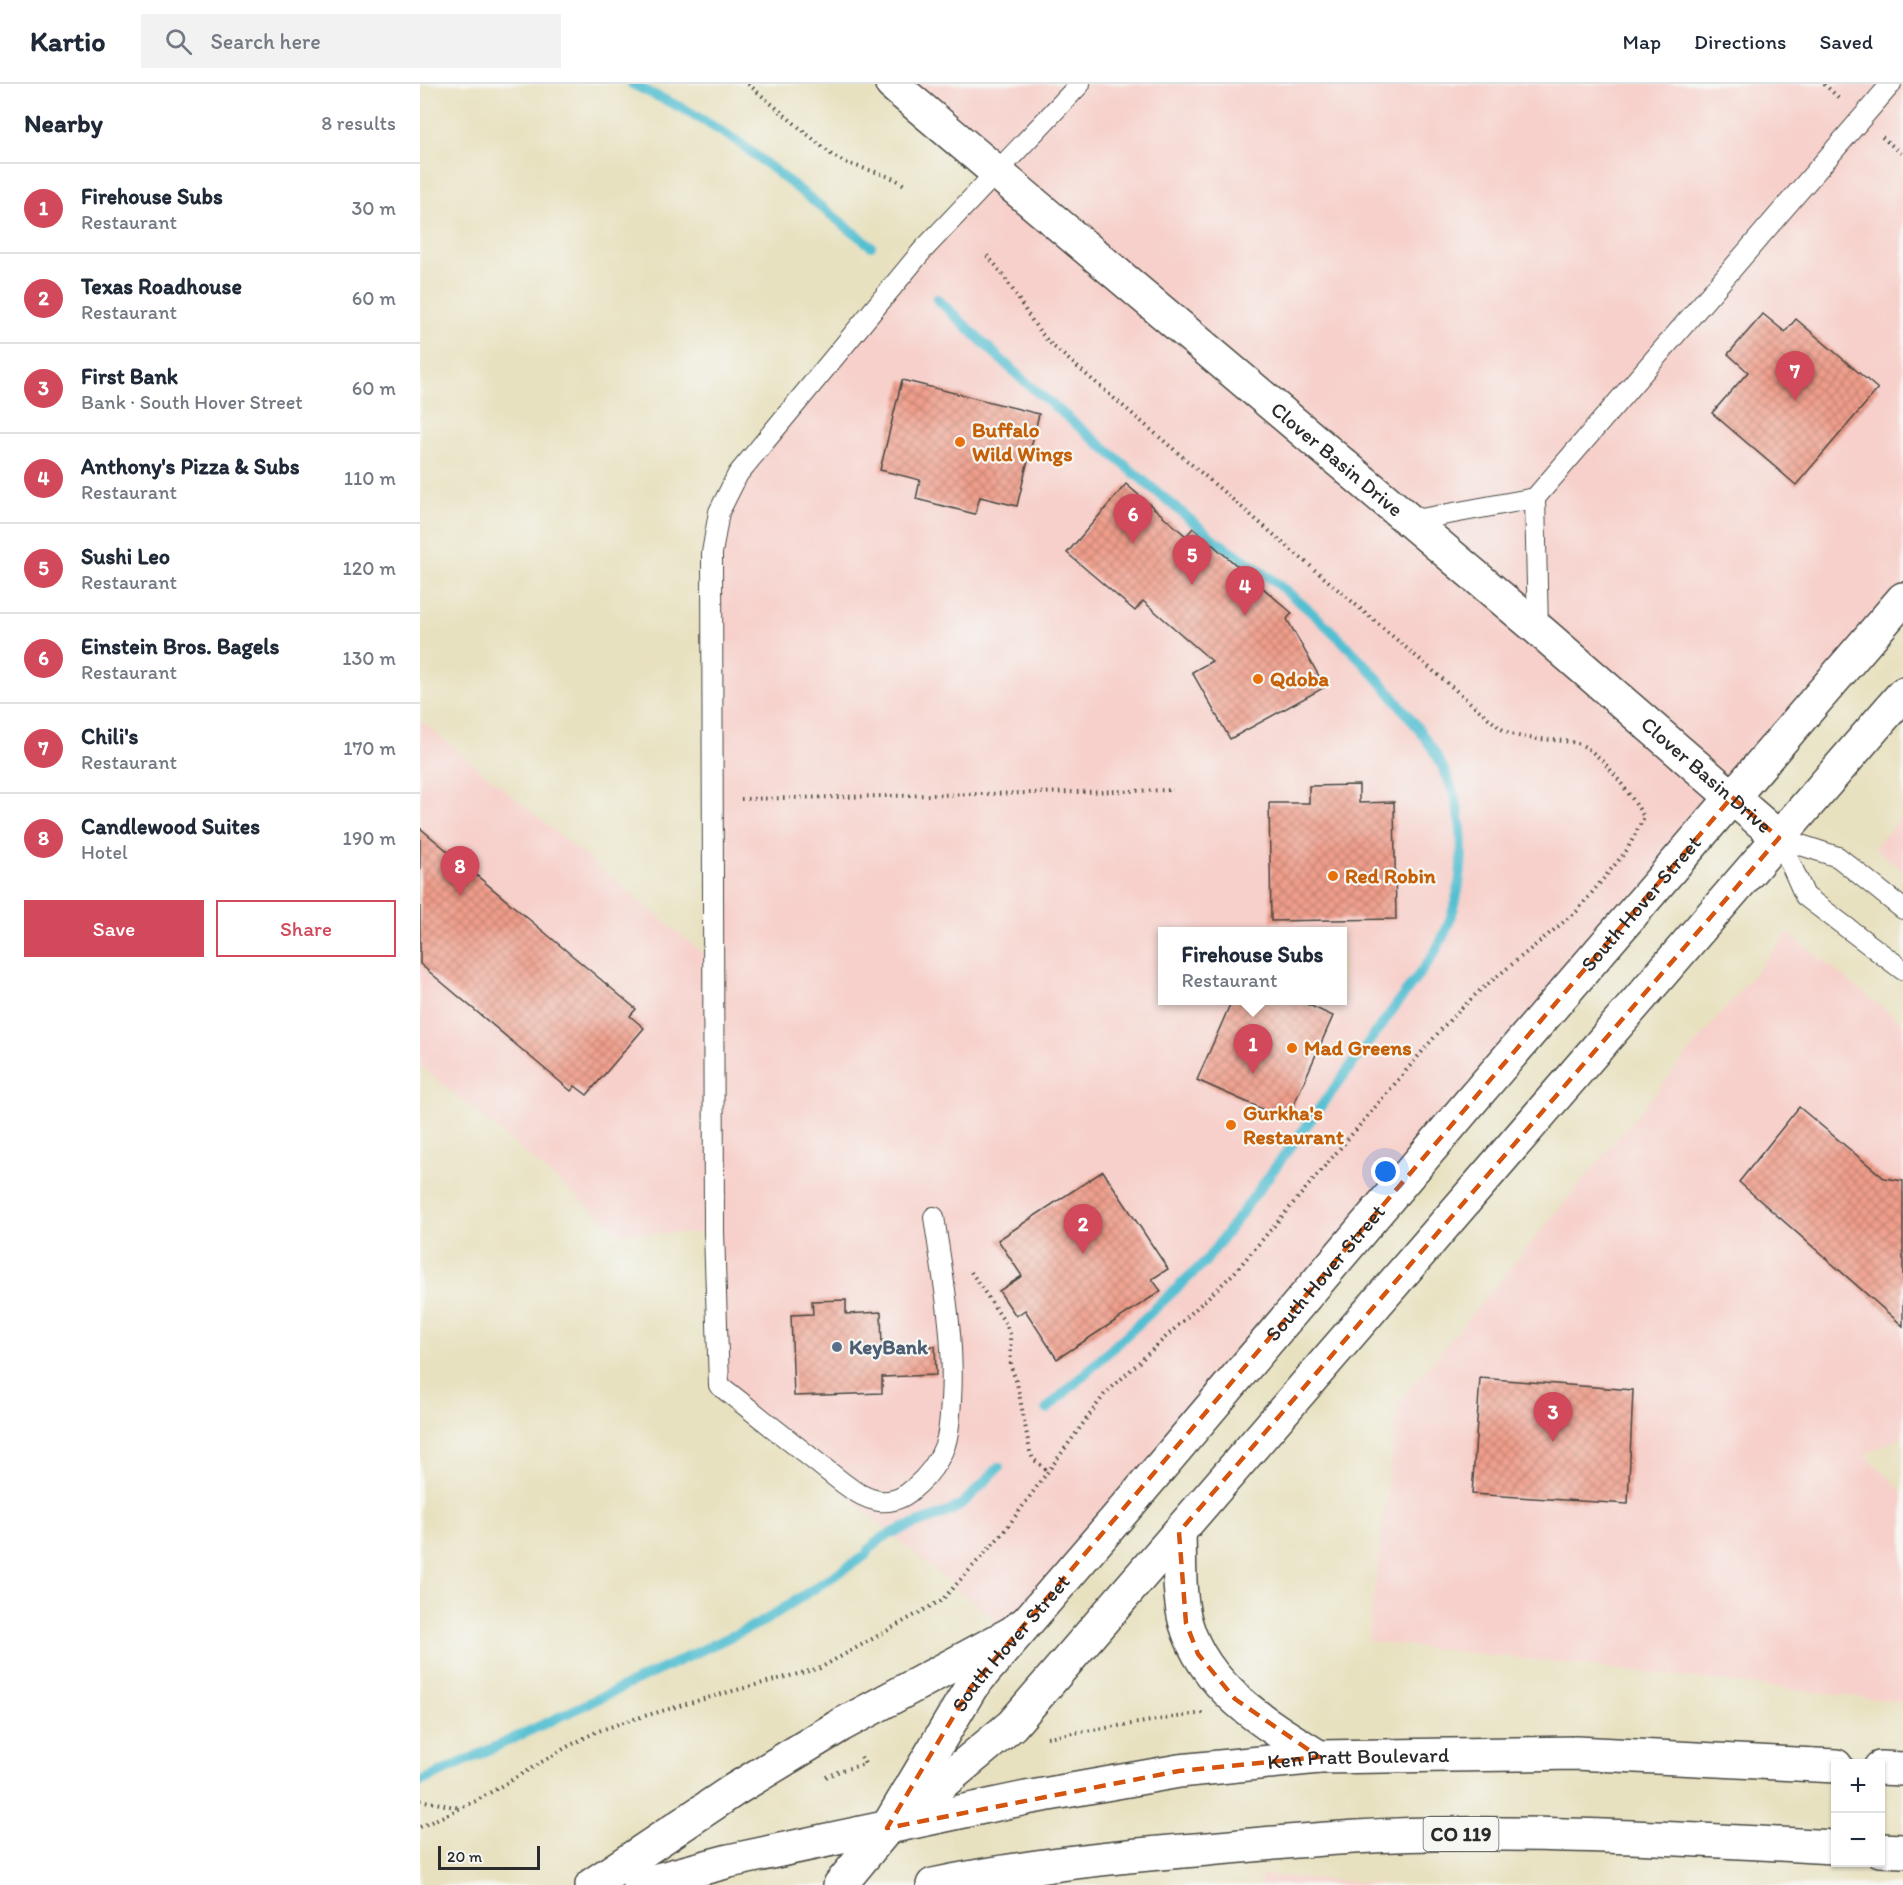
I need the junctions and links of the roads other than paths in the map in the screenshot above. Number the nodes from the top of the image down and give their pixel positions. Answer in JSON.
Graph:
{"nodes":[{"id":1,"x":892,"y":84,"type":"edge"},
{"id":2,"x":1080,"y":84,"type":"edge"},
{"id":3,"x":1891,"y":84,"type":"edge"},
{"id":4,"x":996,"y":172,"type":"junction"},
{"id":5,"x":1535,"y":498,"type":"junction"},
{"id":6,"x":1410,"y":521,"type":"junction"},
{"id":7,"x":1903,"y":599,"type":"edge"},
{"id":8,"x":1538,"y":629,"type":"junction"},
{"id":9,"x":1903,"y":694,"type":"edge"},
{"id":10,"x":1732,"y":797,"type":"junction"},
{"id":11,"x":1779,"y":838,"type":"junction"},
{"id":12,"x":1903,"y":909,"type":"edge"},
{"id":13,"x":1903,"y":970,"type":"edge"},
{"id":14,"x":934,"y":1217,"type":"dead end"},
{"id":15,"x":1179,"y":1532,"type":"junction"},
{"id":16,"x":1026,"y":1623,"type":"junction"},
{"id":17,"x":1319,"y":1757,"type":"junction"},
{"id":18,"x":1831,"y":1767,"type":"edge"},
{"id":19,"x":1885,"y":1768,"type":"edge"},
{"id":20,"x":1903,"y":1769,"type":"edge"},
{"id":21,"x":887,"y":1828,"type":"junction"},
{"id":22,"x":1831,"y":1847,"type":"edge"},
{"id":23,"x":1885,"y":1850,"type":"edge"},
{"id":24,"x":1903,"y":1851,"type":"edge"},
{"id":25,"x":1113,"y":1856,"type":"junction"},
{"id":26,"x":592,"y":1885,"type":"edge"},
{"id":27,"x":639,"y":1885,"type":"edge"},
{"id":28,"x":840,"y":1885,"type":"edge"},
{"id":29,"x":933,"y":1885,"type":"edge"},
{"id":30,"x":1024,"y":1885,"type":"edge"}],
"edges":[{"from":1,"to":4,"type":"main road","name":"Clover Basin Drive"},
{"from":2,"to":4,"type":"lane"},
{"from":3,"to":5,"type":"lane"},
{"from":4,"to":6,"type":"main road","name":"Clover Basin Drive"},
{"from":4,"to":14,"type":"lane"},
{"from":5,"to":6,"type":"lane"},
{"from":5,"to":8,"type":"lane"},
{"from":6,"to":8,"type":"main road","name":"Clover Basin Drive"},
{"from":7,"to":10,"type":"main road","name":"South Hover Street"},
{"from":8,"to":10,"type":"main road","name":"Clover Basin Drive"},
{"from":9,"to":11,"type":"main road","name":"South Hover Street"},
{"from":10,"to":11,"type":"main road","name":"Clover Basin Drive"},
{"from":10,"to":16,"type":"main road","name":"South Hover Street"},
{"from":11,"to":12,"type":"lane","name":"Clover Basin Drive"},
{"from":11,"to":13,"type":"lane","name":"Clover Basin Drive"},
{"from":11,"to":15,"type":"main road","name":"South Hover Street"},
{"from":15,"to":17,"type":"main road"},
{"from":15,"to":21,"type":"main road","name":"South Hover Street"},
{"from":16,"to":21,"type":"main road","name":"South Hover Street"},
{"from":16,"to":26,"type":"main road"},
{"from":17,"to":18,"type":"main road","name":"Ken Pratt Boulevard"},
{"from":17,"to":21,"type":"main road","name":"Ken Pratt Boulevard"},
{"from":19,"to":20,"type":"main road"},
{"from":21,"to":27,"type":"main road","name":"Ken Pratt Boulevard"},
{"from":21,"to":28,"type":"main road","name":"South Hover Street"},
{"from":22,"to":25,"type":"main road","number":"CO 119"},
{"from":23,"to":24,"type":"main road"},
{"from":25,"to":29,"type":"main road","number":"CO 119"},
{"from":25,"to":30,"type":"main road"}]}
